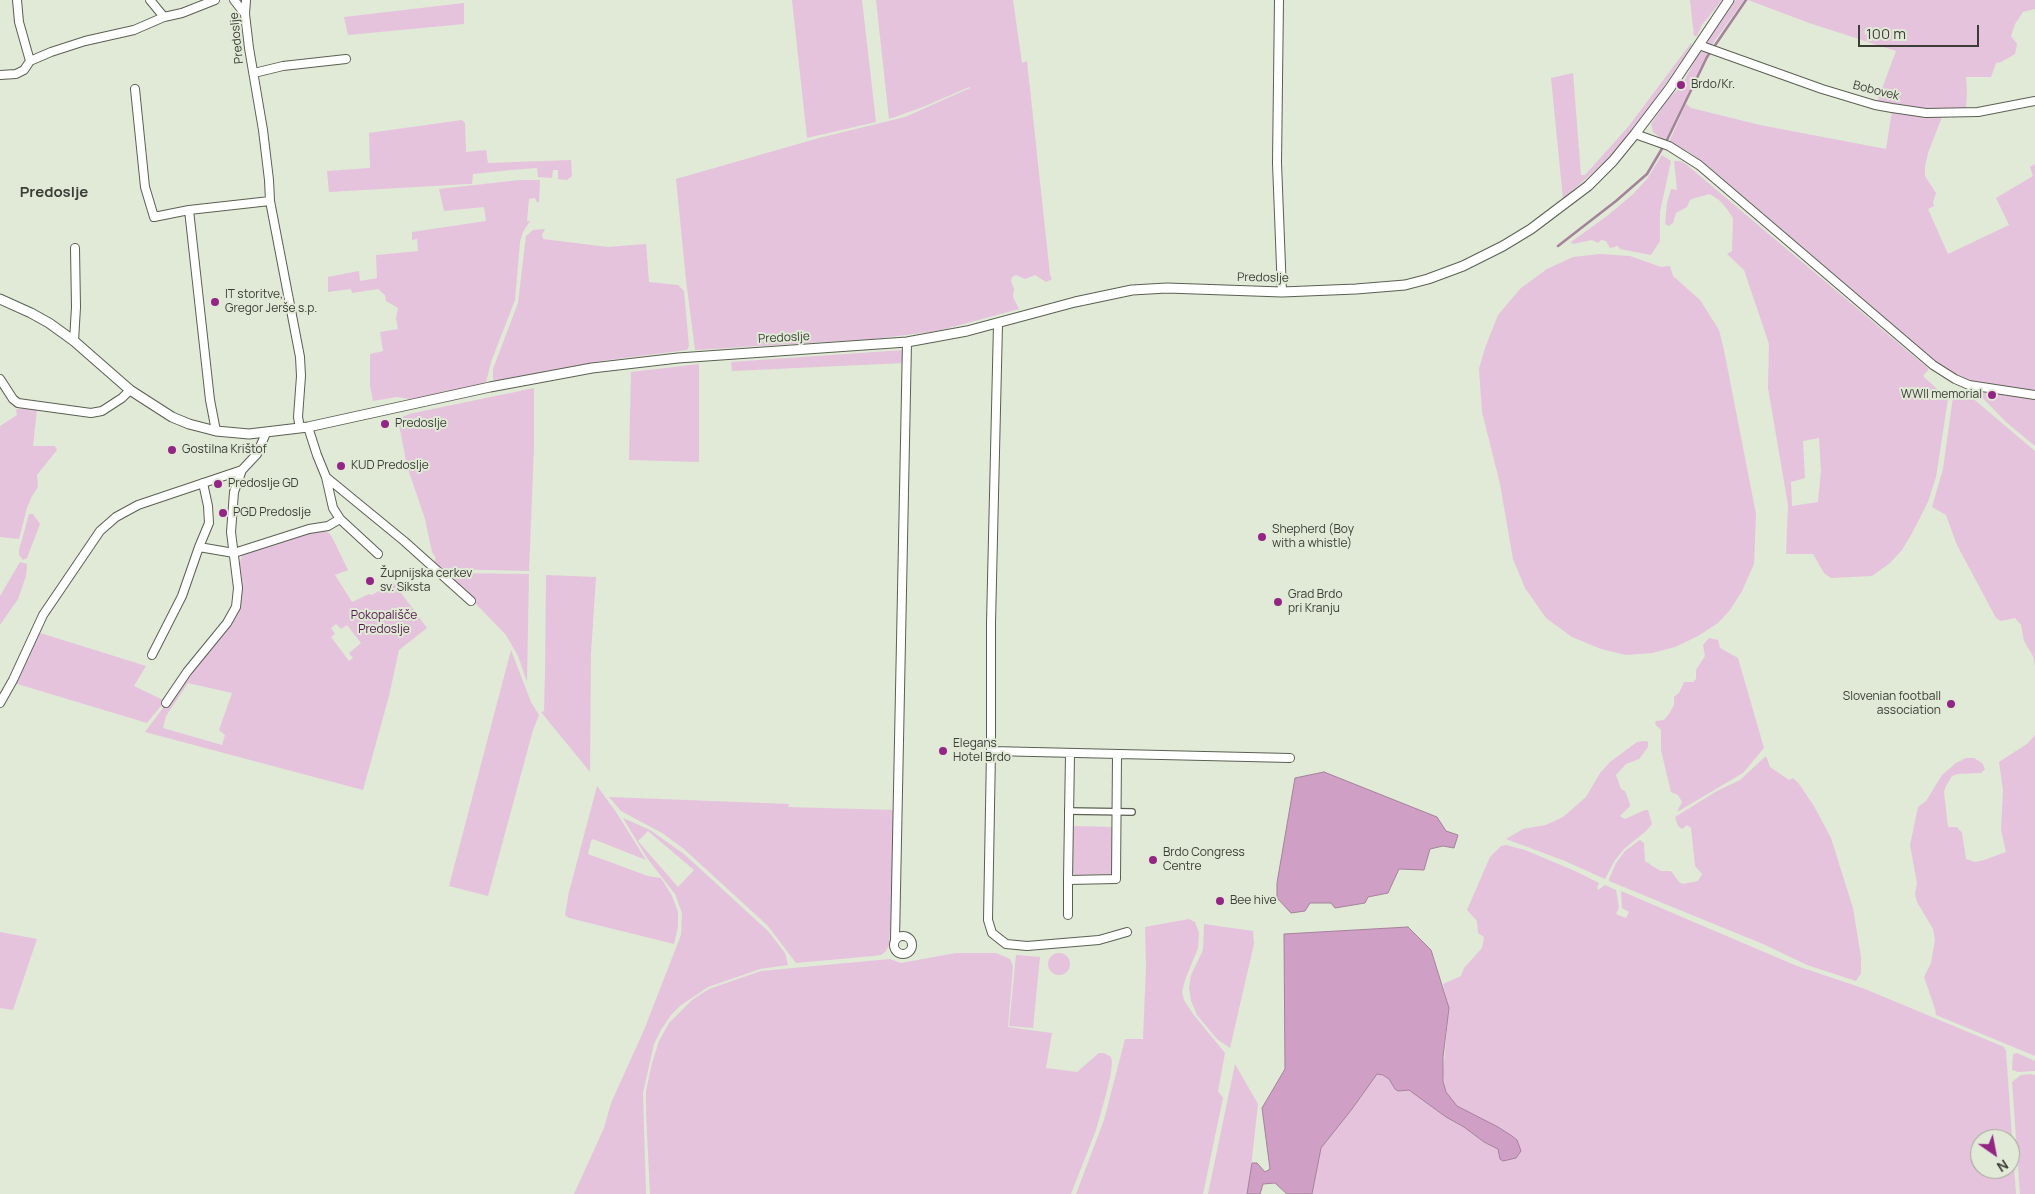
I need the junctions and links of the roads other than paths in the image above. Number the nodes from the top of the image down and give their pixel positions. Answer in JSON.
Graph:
{"nodes":[{"id":1,"x":17,"y":0,"type":"edge"},
{"id":2,"x":150,"y":0,"type":"edge"},
{"id":3,"x":215,"y":0,"type":"edge"},
{"id":4,"x":234,"y":0,"type":"edge"},
{"id":5,"x":246,"y":0,"type":"edge"},
{"id":6,"x":1279,"y":0,"type":"edge"},
{"id":7,"x":1729,"y":0,"type":"edge"},
{"id":8,"x":245,"y":14,"type":"junction"},
{"id":9,"x":164,"y":17,"type":"junction"},
{"id":10,"x":1703,"y":46,"type":"junction"},
{"id":11,"x":346,"y":59,"type":"dead end"},
{"id":12,"x":30,"y":61,"type":"junction"},
{"id":13,"x":254,"y":73,"type":"junction"},
{"id":14,"x":0,"y":75,"type":"edge"},
{"id":15,"x":135,"y":89,"type":"dead end"},
{"id":16,"x":2035,"y":101,"type":"edge"},
{"id":17,"x":1635,"y":134,"type":"junction"},
{"id":18,"x":270,"y":201,"type":"junction"},
{"id":19,"x":190,"y":210,"type":"junction"},
{"id":20,"x":75,"y":248,"type":"dead end"},
{"id":21,"x":1282,"y":292,"type":"junction"},
{"id":22,"x":0,"y":299,"type":"edge"},
{"id":23,"x":998,"y":324,"type":"junction"},
{"id":24,"x":74,"y":341,"type":"junction"},
{"id":25,"x":907,"y":342,"type":"junction"},
{"id":26,"x":0,"y":379,"type":"edge"},
{"id":27,"x":130,"y":390,"type":"junction"},
{"id":28,"x":2035,"y":395,"type":"edge"},
{"id":29,"x":304,"y":427,"type":"junction"},
{"id":30,"x":216,"y":431,"type":"junction"},
{"id":31,"x":266,"y":433,"type":"junction"},
{"id":32,"x":242,"y":470,"type":"junction"},
{"id":33,"x":326,"y":477,"type":"junction"},
{"id":34,"x":203,"y":483,"type":"junction"},
{"id":35,"x":340,"y":519,"type":"junction"},
{"id":36,"x":199,"y":547,"type":"junction"},
{"id":37,"x":234,"y":553,"type":"junction"},
{"id":38,"x":378,"y":554,"type":"dead end"},
{"id":39,"x":471,"y":601,"type":"dead end"},
{"id":40,"x":152,"y":655,"type":"dead end"},
{"id":41,"x":0,"y":703,"type":"edge"},
{"id":42,"x":166,"y":703,"type":"dead end"},
{"id":43,"x":991,"y":751,"type":"junction"},
{"id":44,"x":1070,"y":754,"type":"junction"},
{"id":45,"x":1117,"y":755,"type":"junction"},
{"id":46,"x":1290,"y":758,"type":"dead end"},
{"id":47,"x":1068,"y":811,"type":"junction"},
{"id":48,"x":1116,"y":812,"type":"junction"},
{"id":49,"x":1132,"y":812,"type":"dead end"},
{"id":50,"x":1068,"y":880,"type":"junction"},
{"id":51,"x":1068,"y":915,"type":"dead end"},
{"id":52,"x":895,"y":917,"type":"junction"},
{"id":53,"x":1127,"y":932,"type":"dead end"},
{"id":54,"x":904,"y":936,"type":"junction"},
{"id":55,"x":895,"y":940,"type":"junction"}],
"edges":[{"from":1,"to":12,"type":"street"},
{"from":2,"to":9,"type":"street"},
{"from":3,"to":9,"type":"street","name":"Predoslje"},
{"from":4,"to":8,"type":"street"},
{"from":5,"to":8,"type":"street","name":"Predoslje"},
{"from":6,"to":21,"type":"street"},
{"from":7,"to":10,"type":"street","name":"Predoslje"},
{"from":8,"to":13,"type":"street","name":"Predoslje"},
{"from":9,"to":12,"type":"street","name":"Predoslje"},
{"from":10,"to":16,"type":"street","name":"Bobovek"},
{"from":10,"to":17,"type":"street","name":"Predoslje"},
{"from":11,"to":13,"type":"street"},
{"from":12,"to":14,"type":"street","name":"Predoslje"},
{"from":13,"to":18,"type":"street","name":"Predoslje"},
{"from":15,"to":19,"type":"street"},
{"from":17,"to":21,"type":"street","name":"Predoslje"},
{"from":17,"to":28,"type":"street"},
{"from":18,"to":19,"type":"street"},
{"from":18,"to":29,"type":"street","name":"Predoslje"},
{"from":19,"to":30,"type":"street"},
{"from":20,"to":24,"type":"street"},
{"from":21,"to":23,"type":"street","name":"Predoslje"},
{"from":22,"to":24,"type":"street","name":"Predoslje"},
{"from":23,"to":25,"type":"street","name":"Predoslje"},
{"from":23,"to":43,"type":"street"},
{"from":24,"to":27,"type":"street","name":"Predoslje"},
{"from":25,"to":29,"type":"street","name":"Predoslje"},
{"from":25,"to":52,"type":"street"},
{"from":26,"to":27,"type":"street"},
{"from":27,"to":30,"type":"street","name":"Predoslje"},
{"from":29,"to":31,"type":"street","name":"Predoslje"},
{"from":29,"to":33,"type":"street"},
{"from":30,"to":31,"type":"street","name":"Predoslje"},
{"from":31,"to":32,"type":"street"},
{"from":32,"to":34,"type":"street"},
{"from":32,"to":37,"type":"street"},
{"from":33,"to":35,"type":"street"},
{"from":33,"to":39,"type":"street"},
{"from":34,"to":36,"type":"street"},
{"from":34,"to":41,"type":"street"},
{"from":35,"to":37,"type":"street"},
{"from":35,"to":38,"type":"street"},
{"from":36,"to":37,"type":"street"},
{"from":36,"to":40,"type":"street"},
{"from":37,"to":42,"type":"street"},
{"from":43,"to":44,"type":"street"},
{"from":43,"to":53,"type":"street"},
{"from":44,"to":45,"type":"street"},
{"from":44,"to":47,"type":"street"},
{"from":45,"to":46,"type":"street"},
{"from":45,"to":48,"type":"street"},
{"from":47,"to":48,"type":"street"},
{"from":47,"to":50,"type":"street"},
{"from":48,"to":49,"type":"street"},
{"from":48,"to":50,"type":"street"},
{"from":50,"to":51,"type":"street"},
{"from":52,"to":54,"type":"street"},
{"from":52,"to":55,"type":"street"},
{"from":54,"to":55,"type":"street"},
{"from":54,"to":55,"type":"street"}]}
